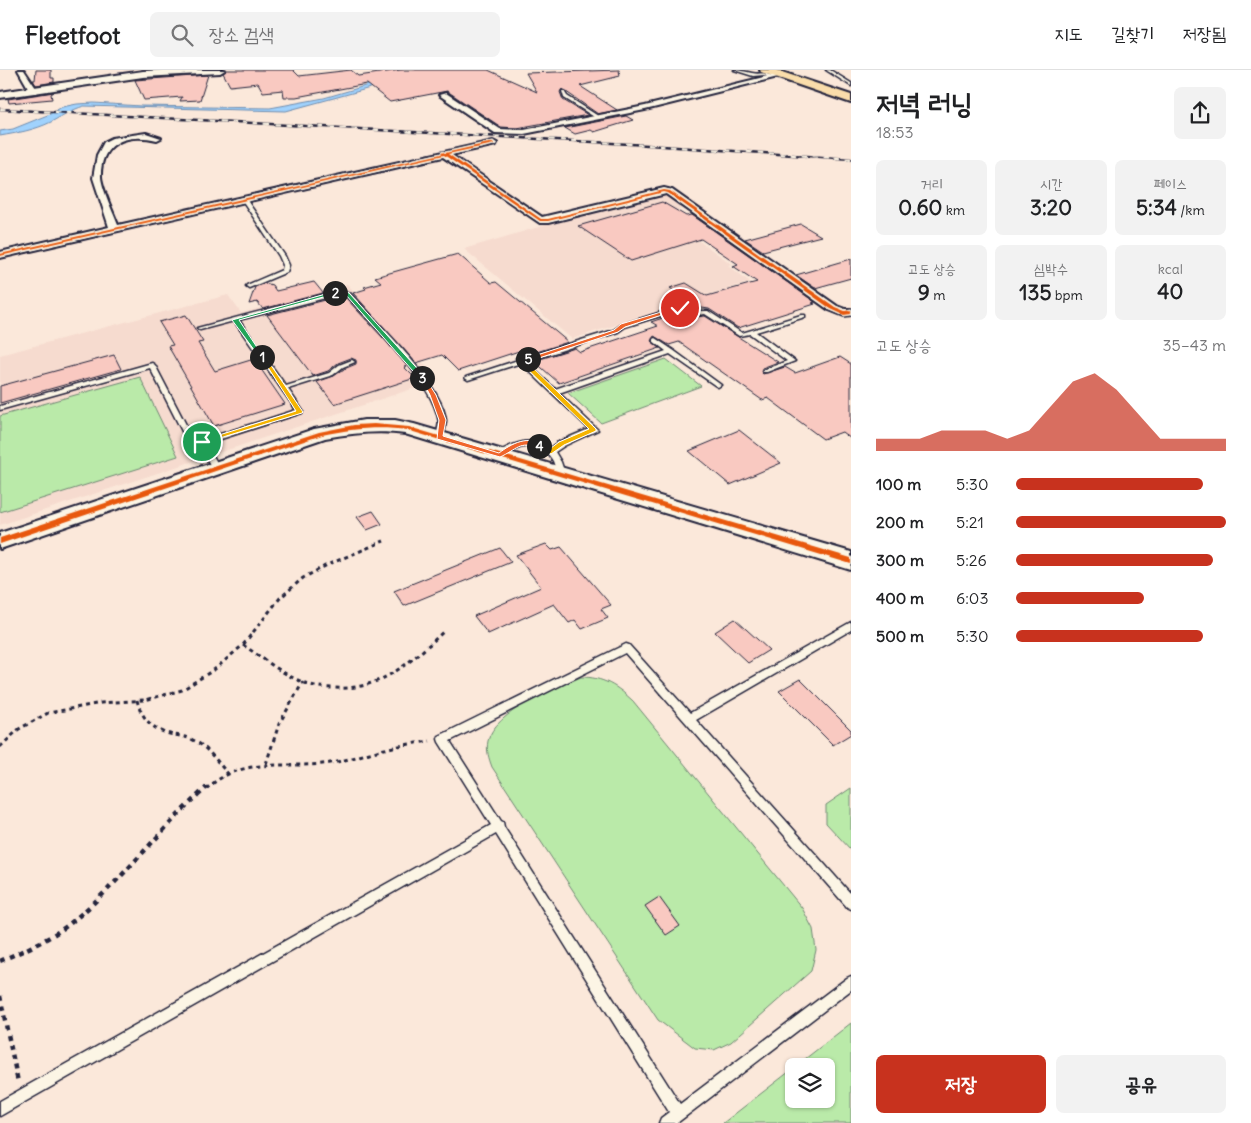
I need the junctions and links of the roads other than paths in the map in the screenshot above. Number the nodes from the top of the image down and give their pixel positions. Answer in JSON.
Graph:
{"nodes":[{"id":1,"x":21,"y":70,"type":"edge"},
{"id":2,"x":220,"y":70,"type":"edge"},
{"id":3,"x":736,"y":70,"type":"edge"},
{"id":4,"x":828,"y":70,"type":"edge"},
{"id":5,"x":159,"y":72,"type":"edge"},
{"id":6,"x":772,"y":74,"type":"edge"},
{"id":7,"x":851,"y":85,"type":"edge"},
{"id":8,"x":34,"y":91,"type":"junction"},
{"id":9,"x":563,"y":92,"type":"dead end"},
{"id":10,"x":0,"y":95,"type":"edge"},
{"id":11,"x":443,"y":95,"type":"dead end"},
{"id":12,"x":851,"y":99,"type":"edge"},
{"id":13,"x":597,"y":117,"type":"junction"},
{"id":14,"x":158,"y":138,"type":"dead end"},
{"id":15,"x":493,"y":143,"type":"dead end"},
{"id":16,"x":443,"y":153,"type":"junction"},
{"id":17,"x":244,"y":200,"type":"junction"},
{"id":18,"x":114,"y":229,"type":"junction"},
{"id":19,"x":0,"y":256,"type":"edge"},
{"id":20,"x":249,"y":286,"type":"dead end"},
{"id":21,"x":851,"y":312,"type":"edge"},
{"id":22,"x":803,"y":316,"type":"dead end"},
{"id":23,"x":235,"y":320,"type":"junction"},
{"id":24,"x":200,"y":328,"type":"dead end"},
{"id":25,"x":751,"y":332,"type":"junction"},
{"id":26,"x":655,"y":340,"type":"dead end"},
{"id":27,"x":671,"y":351,"type":"junction"},
{"id":28,"x":519,"y":358,"type":"junction"},
{"id":29,"x":352,"y":362,"type":"dead end"},
{"id":30,"x":765,"y":371,"type":"dead end"},
{"id":31,"x":468,"y":378,"type":"dead end"},
{"id":32,"x":718,"y":385,"type":"dead end"},
{"id":33,"x":285,"y":388,"type":"junction"},
{"id":34,"x":554,"y":392,"type":"junction"},
{"id":35,"x":0,"y":408,"type":"edge"},
{"id":36,"x":440,"y":437,"type":"junction"},
{"id":37,"x":551,"y":452,"type":"junction"},
{"id":38,"x":500,"y":455,"type":"junction"},
{"id":39,"x":561,"y":474,"type":"junction"},
{"id":40,"x":0,"y":541,"type":"edge"},
{"id":41,"x":851,"y":561,"type":"edge"},
{"id":42,"x":851,"y":626,"type":"edge"},
{"id":43,"x":689,"y":719,"type":"junction"},
{"id":44,"x":500,"y":826,"type":"junction"},
{"id":45,"x":851,"y":903,"type":"edge"},
{"id":46,"x":851,"y":982,"type":"edge"},
{"id":47,"x":0,"y":1109,"type":"edge"},
{"id":48,"x":678,"y":1114,"type":"junction"},
{"id":49,"x":666,"y":1123,"type":"edge"}],
"edges":[{"from":1,"to":8,"type":"street"},
{"from":2,"to":5,"type":"street"},
{"from":3,"to":6,"type":"lane"},
{"from":4,"to":7,"type":"lane"},
{"from":5,"to":8,"type":"street"},
{"from":6,"to":12,"type":"main road"},
{"from":6,"to":13,"type":"street"},
{"from":8,"to":10,"type":"street"},
{"from":9,"to":13,"type":"lane"},
{"from":11,"to":13,"type":"street"},
{"from":14,"to":18,"type":"street"},
{"from":15,"to":16,"type":"street"},
{"from":16,"to":17,"type":"street"},
{"from":16,"to":21,"type":"street"},
{"from":17,"to":18,"type":"street"},
{"from":17,"to":20,"type":"lane"},
{"from":18,"to":19,"type":"street"},
{"from":22,"to":25,"type":"lane"},
{"from":23,"to":24,"type":"lane"},
{"from":23,"to":33,"type":"lane"},
{"from":23,"to":36,"type":"lane"},
{"from":25,"to":28,"type":"lane"},
{"from":25,"to":30,"type":"lane"},
{"from":26,"to":27,"type":"lane"},
{"from":27,"to":32,"type":"lane"},
{"from":27,"to":34,"type":"lane"},
{"from":28,"to":31,"type":"lane"},
{"from":28,"to":34,"type":"lane"},
{"from":29,"to":33,"type":"lane"},
{"from":33,"to":35,"type":"lane"},
{"from":34,"to":37,"type":"lane"},
{"from":36,"to":38,"type":"street"},
{"from":36,"to":40,"type":"street"},
{"from":37,"to":38,"type":"lane"},
{"from":37,"to":39,"type":"lane"},
{"from":38,"to":39,"type":"street"},
{"from":39,"to":41,"type":"street"},
{"from":42,"to":43,"type":"lane"},
{"from":43,"to":44,"type":"lane"},
{"from":43,"to":45,"type":"lane"},
{"from":44,"to":47,"type":"lane"},
{"from":44,"to":48,"type":"lane"},
{"from":46,"to":48,"type":"lane"},
{"from":48,"to":49,"type":"lane"}]}
